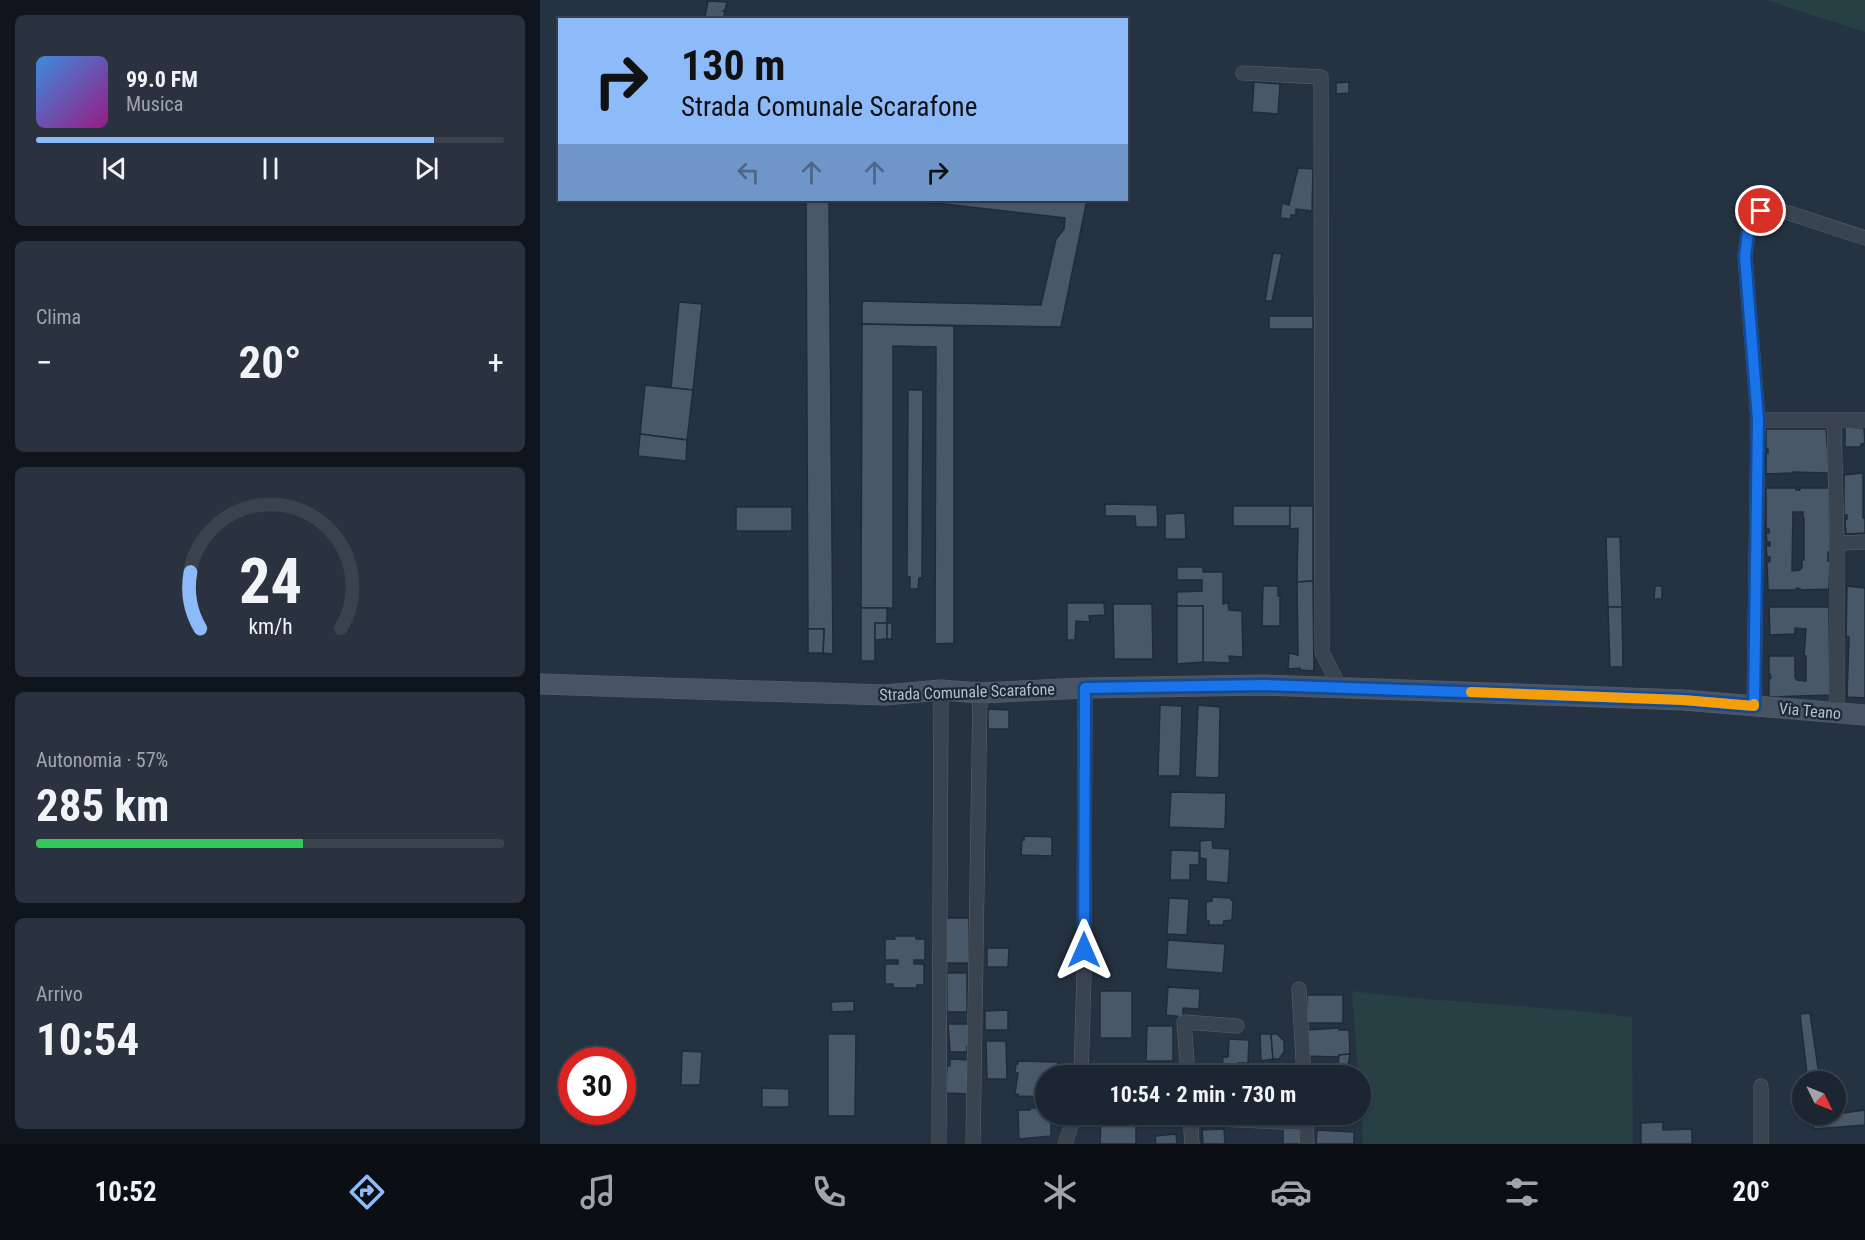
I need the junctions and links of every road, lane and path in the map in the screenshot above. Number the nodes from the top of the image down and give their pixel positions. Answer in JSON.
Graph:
{"nodes":[{"id":1,"x":1243,"y":73,"type":"dead end"},
{"id":2,"x":1865,"y":238,"type":"edge"},
{"id":3,"x":1758,"y":420,"type":"junction"},
{"id":4,"x":1865,"y":420,"type":"edge"},
{"id":5,"x":1834,"y":422,"type":"junction"},
{"id":6,"x":1865,"y":542,"type":"edge"},
{"id":7,"x":1837,"y":543,"type":"junction"},
{"id":8,"x":540,"y":684,"type":"edge"},
{"id":9,"x":1085,"y":688,"type":"junction"},
{"id":10,"x":1340,"y":688,"type":"junction"},
{"id":11,"x":941,"y":690,"type":"junction"},
{"id":12,"x":980,"y":693,"type":"junction"},
{"id":13,"x":1754,"y":706,"type":"junction"},
{"id":14,"x":1838,"y":714,"type":"junction"},
{"id":15,"x":1865,"y":716,"type":"edge"},
{"id":16,"x":1299,"y":989,"type":"dead end"},
{"id":17,"x":1237,"y":1026,"type":"dead end"},
{"id":18,"x":1081,"y":1065,"type":"edge"},
{"id":19,"x":1187,"y":1065,"type":"edge"},
{"id":20,"x":1303,"y":1065,"type":"edge"},
{"id":21,"x":1761,"y":1086,"type":"dead end"},
{"id":22,"x":1071,"y":1125,"type":"edge"},
{"id":23,"x":1191,"y":1125,"type":"edge"},
{"id":24,"x":1306,"y":1125,"type":"edge"},
{"id":25,"x":939,"y":1144,"type":"edge"},
{"id":26,"x":973,"y":1144,"type":"edge"},
{"id":27,"x":1065,"y":1144,"type":"edge"},
{"id":28,"x":1192,"y":1144,"type":"edge"},
{"id":29,"x":1307,"y":1144,"type":"edge"},
{"id":30,"x":1761,"y":1144,"type":"edge"}],
"edges":[{"from":1,"to":10,"type":"street"},
{"from":2,"to":3,"type":"street"},
{"from":3,"to":5,"type":"street"},
{"from":3,"to":13,"type":"street"},
{"from":4,"to":5,"type":"street"},
{"from":5,"to":7,"type":"street"},
{"from":6,"to":7,"type":"street"},
{"from":7,"to":14,"type":"street"},
{"from":8,"to":11,"type":"street","name":"Strada Comunale Scarafone"},
{"from":9,"to":10,"type":"street","name":"Strada Comunale Scarafone"},
{"from":9,"to":12,"type":"street","name":"Strada Comunale Scarafone"},
{"from":9,"to":18,"type":"street"},
{"from":10,"to":13,"type":"street","name":"Strada Comunale Scarafone"},
{"from":11,"to":12,"type":"street","name":"Strada Comunale Scarafone"},
{"from":11,"to":25,"type":"street"},
{"from":12,"to":26,"type":"street"},
{"from":13,"to":14,"type":"street","name":"Via Teano"},
{"from":14,"to":15,"type":"street","name":"Via Teano"},
{"from":16,"to":20,"type":"street"},
{"from":17,"to":19,"type":"street"},
{"from":21,"to":30,"type":"street"},
{"from":22,"to":27,"type":"street"},
{"from":23,"to":28,"type":"street"},
{"from":24,"to":29,"type":"street"}]}
